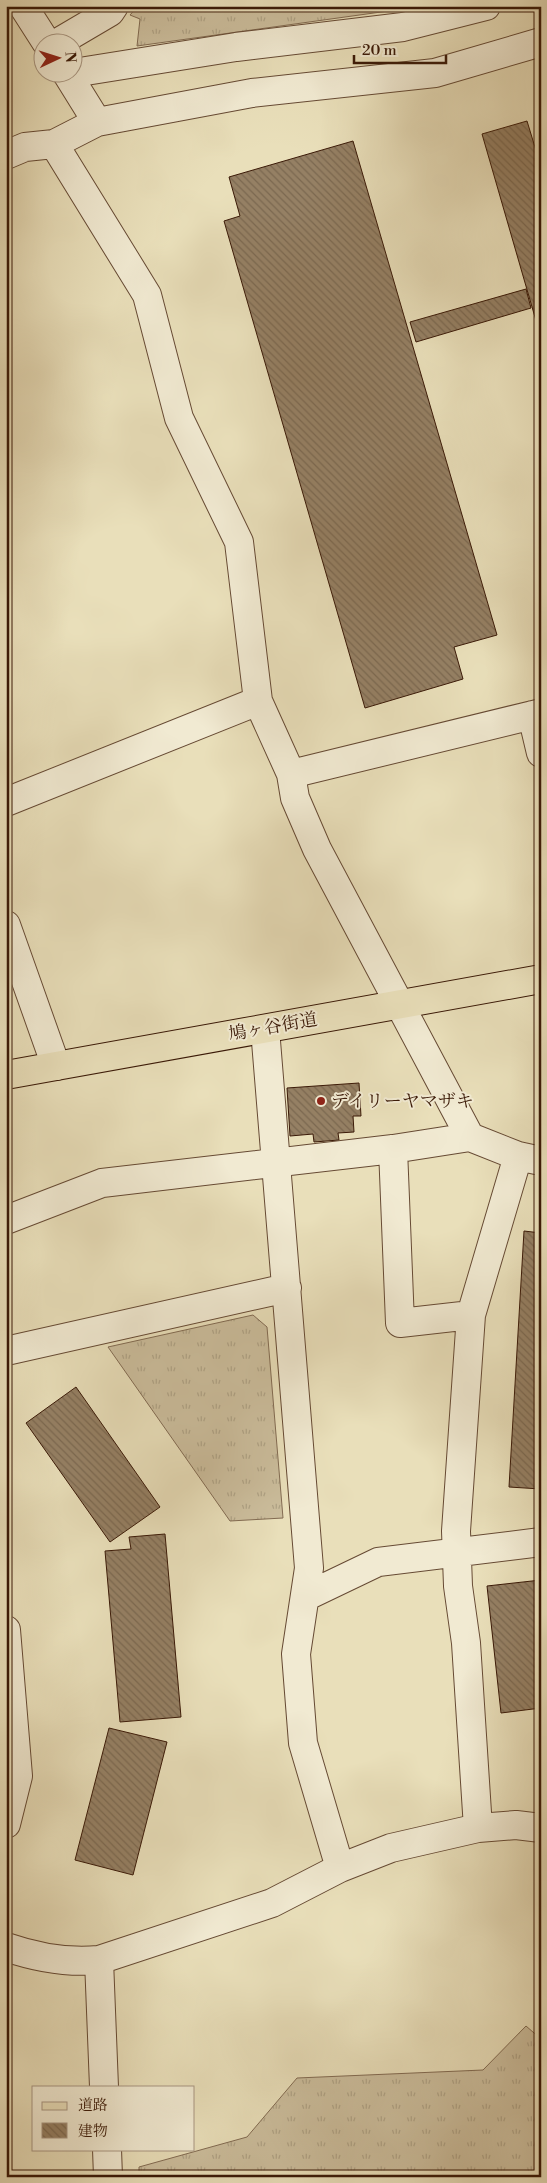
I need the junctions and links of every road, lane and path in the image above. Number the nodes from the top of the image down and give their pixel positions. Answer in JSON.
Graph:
{"nodes":[{"id":1,"x":24,"y":6,"type":"edge"},
{"id":2,"x":114,"y":6,"type":"edge"},
{"id":3,"x":486,"y":6,"type":"edge"},
{"id":4,"x":40,"y":32,"type":"edge"},
{"id":5,"x":75,"y":32,"type":"edge"},
{"id":6,"x":541,"y":42,"type":"edge"},
{"id":7,"x":82,"y":71,"type":"edge"},
{"id":8,"x":72,"y":82,"type":"edge"},
{"id":9,"x":98,"y":122,"type":"junction"},
{"id":10,"x":54,"y":144,"type":"junction"},
{"id":11,"x":6,"y":155,"type":"edge"},
{"id":12,"x":258,"y":701,"type":"junction"},
{"id":13,"x":536,"y":714,"type":"edge"},
{"id":14,"x":541,"y":753,"type":"edge"},
{"id":15,"x":291,"y":774,"type":"junction"},
{"id":16,"x":6,"y":802,"type":"edge"},
{"id":17,"x":6,"y":925,"type":"edge"},
{"id":18,"x":541,"y":979,"type":"edge"},
{"id":19,"x":400,"y":1004,"type":"junction"},
{"id":20,"x":265,"y":1029,"type":"junction"},
{"id":21,"x":56,"y":1066,"type":"junction"},
{"id":22,"x":6,"y":1075,"type":"edge"},
{"id":23,"x":470,"y":1137,"type":"junction"},
{"id":24,"x":393,"y":1149,"type":"junction"},
{"id":25,"x":529,"y":1159,"type":"edge"},
{"id":26,"x":277,"y":1161,"type":"junction"},
{"id":27,"x":6,"y":1220,"type":"edge"},
{"id":28,"x":288,"y":1288,"type":"junction"},
{"id":29,"x":471,"y":1315,"type":"junction"},
{"id":30,"x":6,"y":1351,"type":"edge"},
{"id":31,"x":541,"y":1542,"type":"edge"},
{"id":32,"x":456,"y":1552,"type":"junction"},
{"id":33,"x":305,"y":1597,"type":"junction"},
{"id":34,"x":6,"y":1630,"type":"edge"},
{"id":35,"x":6,"y":1824,"type":"edge"},
{"id":36,"x":478,"y":1828,"type":"junction"},
{"id":37,"x":541,"y":1828,"type":"edge"},
{"id":38,"x":340,"y":1868,"type":"junction"},
{"id":39,"x":6,"y":1947,"type":"edge"},
{"id":40,"x":99,"y":1960,"type":"junction"},
{"id":41,"x":104,"y":2086,"type":"edge"},
{"id":42,"x":107,"y":2150,"type":"edge"},
{"id":43,"x":108,"y":2177,"type":"edge"}],
"edges":[{"from":1,"to":4,"type":"street"},
{"from":2,"to":5,"type":"street"},
{"from":3,"to":7,"type":"street"},
{"from":6,"to":9,"type":"street"},
{"from":8,"to":9,"type":"street"},
{"from":9,"to":10,"type":"street"},
{"from":10,"to":11,"type":"street"},
{"from":10,"to":12,"type":"street"},
{"from":12,"to":15,"type":"street"},
{"from":12,"to":16,"type":"street"},
{"from":13,"to":14,"type":"street"},
{"from":13,"to":15,"type":"street"},
{"from":15,"to":19,"type":"street"},
{"from":17,"to":21,"type":"street"},
{"from":18,"to":19,"type":"main road","name":"鳩ヶ谷街道"},
{"from":19,"to":20,"type":"main road","name":"鳩ヶ谷街道"},
{"from":19,"to":23,"type":"street"},
{"from":20,"to":21,"type":"main road","name":"鳩ヶ谷街道"},
{"from":20,"to":26,"type":"street"},
{"from":21,"to":22,"type":"main road","name":"鳩ヶ谷街道"},
{"from":23,"to":24,"type":"street"},
{"from":23,"to":25,"type":"street"},
{"from":24,"to":26,"type":"street"},
{"from":24,"to":29,"type":"street"},
{"from":25,"to":29,"type":"street"},
{"from":26,"to":27,"type":"street"},
{"from":26,"to":28,"type":"street"},
{"from":28,"to":30,"type":"street"},
{"from":28,"to":33,"type":"street"},
{"from":29,"to":32,"type":"street"},
{"from":31,"to":32,"type":"street"},
{"from":32,"to":33,"type":"street"},
{"from":32,"to":36,"type":"street"},
{"from":33,"to":38,"type":"street"},
{"from":34,"to":35,"type":"street"},
{"from":36,"to":37,"type":"street"},
{"from":36,"to":38,"type":"street"},
{"from":38,"to":40,"type":"street"},
{"from":39,"to":40,"type":"street"},
{"from":40,"to":41,"type":"street"},
{"from":42,"to":43,"type":"street"}]}
